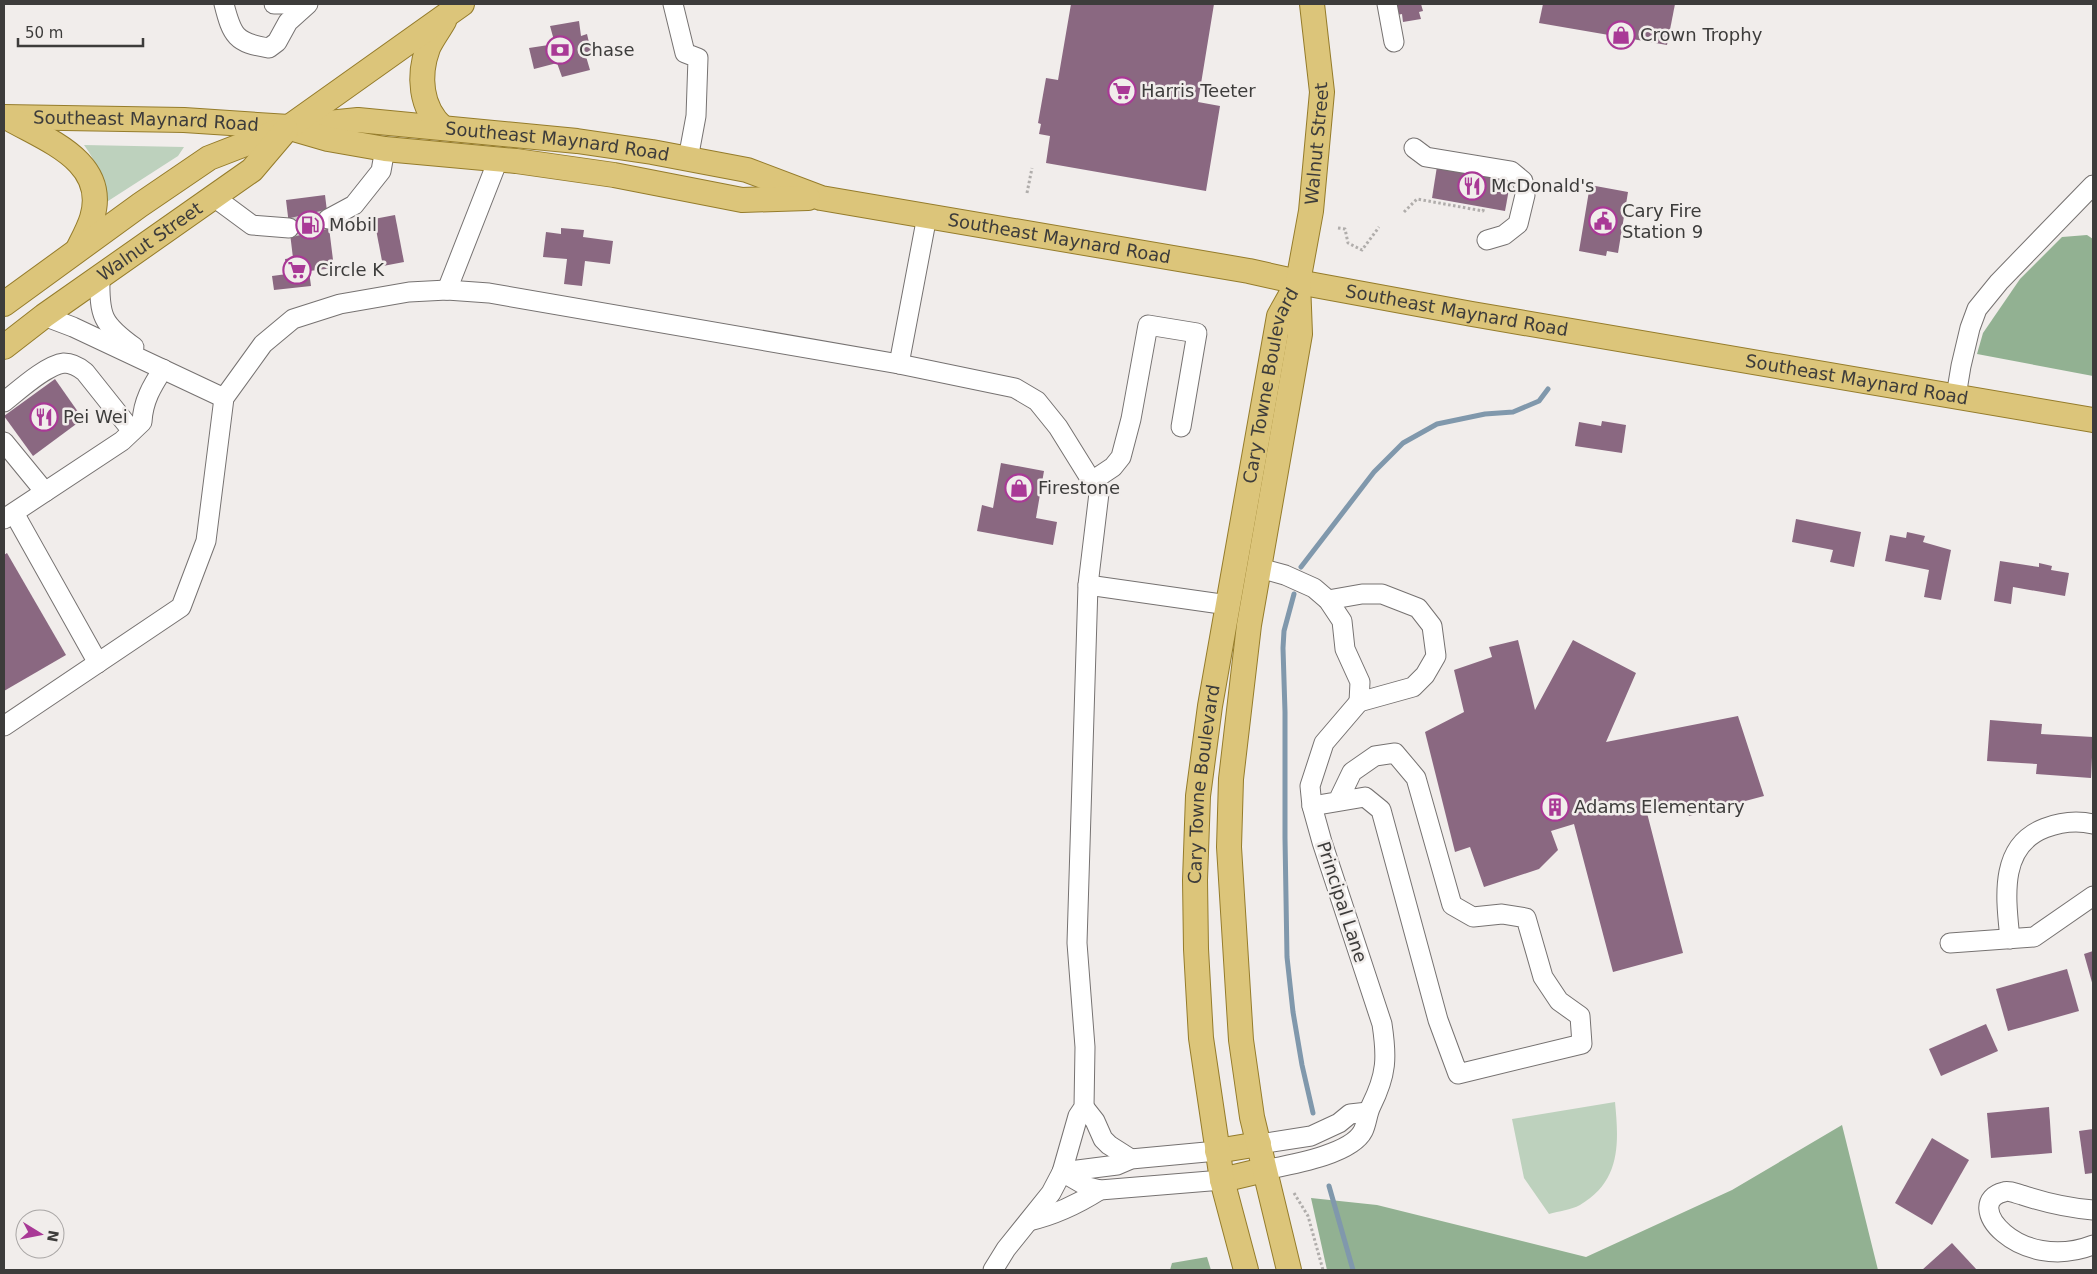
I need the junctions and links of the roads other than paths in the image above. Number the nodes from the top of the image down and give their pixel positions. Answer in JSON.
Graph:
{"nodes":[{"id":1,"x":224,"y":4,"type":"edge"},
{"id":2,"x":274,"y":4,"type":"edge"},
{"id":3,"x":299,"y":4,"type":"edge"},
{"id":4,"x":308,"y":4,"type":"edge"},
{"id":5,"x":673,"y":4,"type":"edge"},
{"id":6,"x":1312,"y":4,"type":"edge"},
{"id":7,"x":1387,"y":4,"type":"edge"},
{"id":8,"x":456,"y":8,"type":"edge"},
{"id":9,"x":1394,"y":42,"type":"dead end"},
{"id":10,"x":5,"y":117,"type":"edge"},
{"id":11,"x":289,"y":127,"type":"junction"},
{"id":12,"x":443,"y":128,"type":"junction"},
{"id":13,"x":1414,"y":148,"type":"dead end"},
{"id":14,"x":385,"y":149,"type":"junction"},
{"id":15,"x":688,"y":159,"type":"junction"},
{"id":16,"x":498,"y":160,"type":"junction"},
{"id":17,"x":2093,"y":185,"type":"edge"},
{"id":18,"x":214,"y":197,"type":"junction"},
{"id":19,"x":821,"y":198,"type":"junction"},
{"id":20,"x":2086,"y":205,"type":"edge"},
{"id":21,"x":927,"y":216,"type":"junction"},
{"id":22,"x":328,"y":219,"type":"tunnel mouth"},
{"id":23,"x":289,"y":228,"type":"tunnel mouth"},
{"id":24,"x":1486,"y":240,"type":"dead end"},
{"id":25,"x":78,"y":250,"type":"junction"},
{"id":26,"x":100,"y":277,"type":"junction"},
{"id":27,"x":1298,"y":282,"type":"junction"},
{"id":28,"x":447,"y":290,"type":"junction"},
{"id":29,"x":4,"y":304,"type":"edge"},
{"id":30,"x":44,"y":316,"type":"junction"},
{"id":31,"x":4,"y":347,"type":"edge"},
{"id":32,"x":898,"y":364,"type":"junction"},
{"id":33,"x":163,"y":368,"type":"junction"},
{"id":34,"x":1956,"y":396,"type":"junction"},
{"id":35,"x":224,"y":398,"type":"junction"},
{"id":36,"x":4,"y":402,"type":"edge"},
{"id":37,"x":2093,"y":420,"type":"edge"},
{"id":38,"x":1181,"y":427,"type":"dead end"},
{"id":39,"x":132,"y":431,"type":"junction"},
{"id":40,"x":4,"y":442,"type":"edge"},
{"id":41,"x":1092,"y":481,"type":"junction"},
{"id":42,"x":45,"y":492,"type":"junction"},
{"id":43,"x":9,"y":516,"type":"edge"},
{"id":44,"x":1259,"y":568,"type":"junction"},
{"id":45,"x":1088,"y":585,"type":"junction"},
{"id":46,"x":1328,"y":600,"type":"junction"},
{"id":47,"x":1228,"y":605,"type":"junction"},
{"id":48,"x":98,"y":663,"type":"junction"},
{"id":49,"x":1359,"y":702,"type":"junction"},
{"id":50,"x":4,"y":726,"type":"edge"},
{"id":51,"x":1338,"y":801,"type":"junction"},
{"id":52,"x":1312,"y":806,"type":"junction"},
{"id":53,"x":2093,"y":824,"type":"edge"},
{"id":54,"x":2093,"y":896,"type":"edge"},
{"id":55,"x":2010,"y":939,"type":"junction"},
{"id":56,"x":1950,"y":943,"type":"dead end"},
{"id":57,"x":1084,"y":1107,"type":"junction"},
{"id":58,"x":1368,"y":1112,"type":"junction"},
{"id":59,"x":1259,"y":1144,"type":"junction"},
{"id":60,"x":1217,"y":1151,"type":"junction"},
{"id":61,"x":1131,"y":1159,"type":"junction"},
{"id":62,"x":1264,"y":1170,"type":"junction"},
{"id":63,"x":1062,"y":1172,"type":"junction"},
{"id":64,"x":1222,"y":1180,"type":"junction"},
{"id":65,"x":1100,"y":1190,"type":"junction"},
{"id":66,"x":2093,"y":1210,"type":"edge"},
{"id":67,"x":1029,"y":1221,"type":"junction"},
{"id":68,"x":2093,"y":1245,"type":"edge"},
{"id":69,"x":992,"y":1270,"type":"edge"},
{"id":70,"x":1246,"y":1270,"type":"edge"},
{"id":71,"x":1288,"y":1270,"type":"edge"}],
"edges":[{"from":1,"to":4,"type":"street"},
{"from":2,"to":3,"type":"street"},
{"from":5,"to":15,"type":"street"},
{"from":6,"to":27,"type":"main road","name":"Walnut Street"},
{"from":7,"to":9,"type":"street"},
{"from":8,"to":11,"type":"main road","name":"Walnut Street"},
{"from":8,"to":12,"type":"main road"},
{"from":10,"to":11,"type":"main road","name":"Southeast Maynard Road"},
{"from":10,"to":25,"type":"main road"},
{"from":11,"to":12,"type":"main road","name":"Southeast Maynard Road"},
{"from":11,"to":14,"type":"main road","name":"Southeast Maynard Road"},
{"from":11,"to":18,"type":"main road","name":"Walnut Street"},
{"from":11,"to":25,"type":"main road","name":"Walnut Street"},
{"from":12,"to":15,"type":"main road","name":"Southeast Maynard Road"},
{"from":13,"to":24,"type":"street"},
{"from":14,"to":16,"type":"main road","name":"Southeast Maynard Road"},
{"from":14,"to":22,"type":"street"},
{"from":15,"to":19,"type":"main road","name":"Southeast Maynard Road"},
{"from":16,"to":19,"type":"main road","name":"Southeast Maynard Road"},
{"from":16,"to":28,"type":"street"},
{"from":17,"to":20,"type":"street"},
{"from":18,"to":23,"type":"street"},
{"from":18,"to":26,"type":"main road","name":"Walnut Street"},
{"from":19,"to":21,"type":"main road","name":"Southeast Maynard Road"},
{"from":20,"to":34,"type":"street"},
{"from":21,"to":27,"type":"main road","name":"Southeast Maynard Road"},
{"from":21,"to":32,"type":"street"},
{"from":25,"to":29,"type":"main road","name":"Walnut Street"},
{"from":26,"to":30,"type":"main road","name":"Walnut Street"},
{"from":26,"to":33,"type":"street"},
{"from":27,"to":34,"type":"main road","name":"Southeast Maynard Road"},
{"from":27,"to":44,"type":"main road","name":"Cary Towne Boulevard"},
{"from":27,"to":47,"type":"main road","name":"Cary Towne Boulevard"},
{"from":28,"to":32,"type":"street"},
{"from":28,"to":35,"type":"street"},
{"from":30,"to":31,"type":"main road","name":"Walnut Street"},
{"from":30,"to":33,"type":"street"},
{"from":32,"to":41,"type":"street"},
{"from":33,"to":35,"type":"street"},
{"from":33,"to":39,"type":"street"},
{"from":34,"to":37,"type":"main road","name":"Southeast Maynard Road"},
{"from":35,"to":48,"type":"street"},
{"from":36,"to":39,"type":"street"},
{"from":38,"to":41,"type":"street"},
{"from":39,"to":42,"type":"street"},
{"from":40,"to":42,"type":"street"},
{"from":41,"to":45,"type":"street"},
{"from":42,"to":43,"type":"street"},
{"from":43,"to":48,"type":"street"},
{"from":44,"to":46,"type":"street"},
{"from":44,"to":59,"type":"main road","name":"Cary Towne Boulevard"},
{"from":45,"to":47,"type":"street"},
{"from":45,"to":57,"type":"street"},
{"from":46,"to":49,"type":"street"},
{"from":46,"to":49,"type":"street"},
{"from":47,"to":60,"type":"main road","name":"Cary Towne Boulevard"},
{"from":48,"to":50,"type":"street"},
{"from":49,"to":52,"type":"street","name":"Principal Lane"},
{"from":51,"to":51,"type":"street"},
{"from":51,"to":52,"type":"street"},
{"from":52,"to":58,"type":"street","name":"Principal Lane"},
{"from":53,"to":55,"type":"street"},
{"from":54,"to":55,"type":"street"},
{"from":55,"to":56,"type":"street"},
{"from":57,"to":61,"type":"street"},
{"from":57,"to":63,"type":"street"},
{"from":58,"to":59,"type":"street"},
{"from":58,"to":62,"type":"street","name":"Principal Lane"},
{"from":59,"to":60,"type":"main road"},
{"from":59,"to":62,"type":"main road","name":"Cary Towne Boulevard"},
{"from":60,"to":61,"type":"street"},
{"from":60,"to":64,"type":"main road","name":"Cary Towne Boulevard"},
{"from":61,"to":63,"type":"street"},
{"from":62,"to":64,"type":"main road"},
{"from":62,"to":71,"type":"main road","name":"Cary Towne Boulevard"},
{"from":63,"to":65,"type":"street"},
{"from":63,"to":67,"type":"street"},
{"from":64,"to":65,"type":"street"},
{"from":64,"to":70,"type":"main road","name":"Cary Towne Boulevard"},
{"from":65,"to":67,"type":"street"},
{"from":66,"to":68,"type":"street"},
{"from":67,"to":69,"type":"street"}]}
